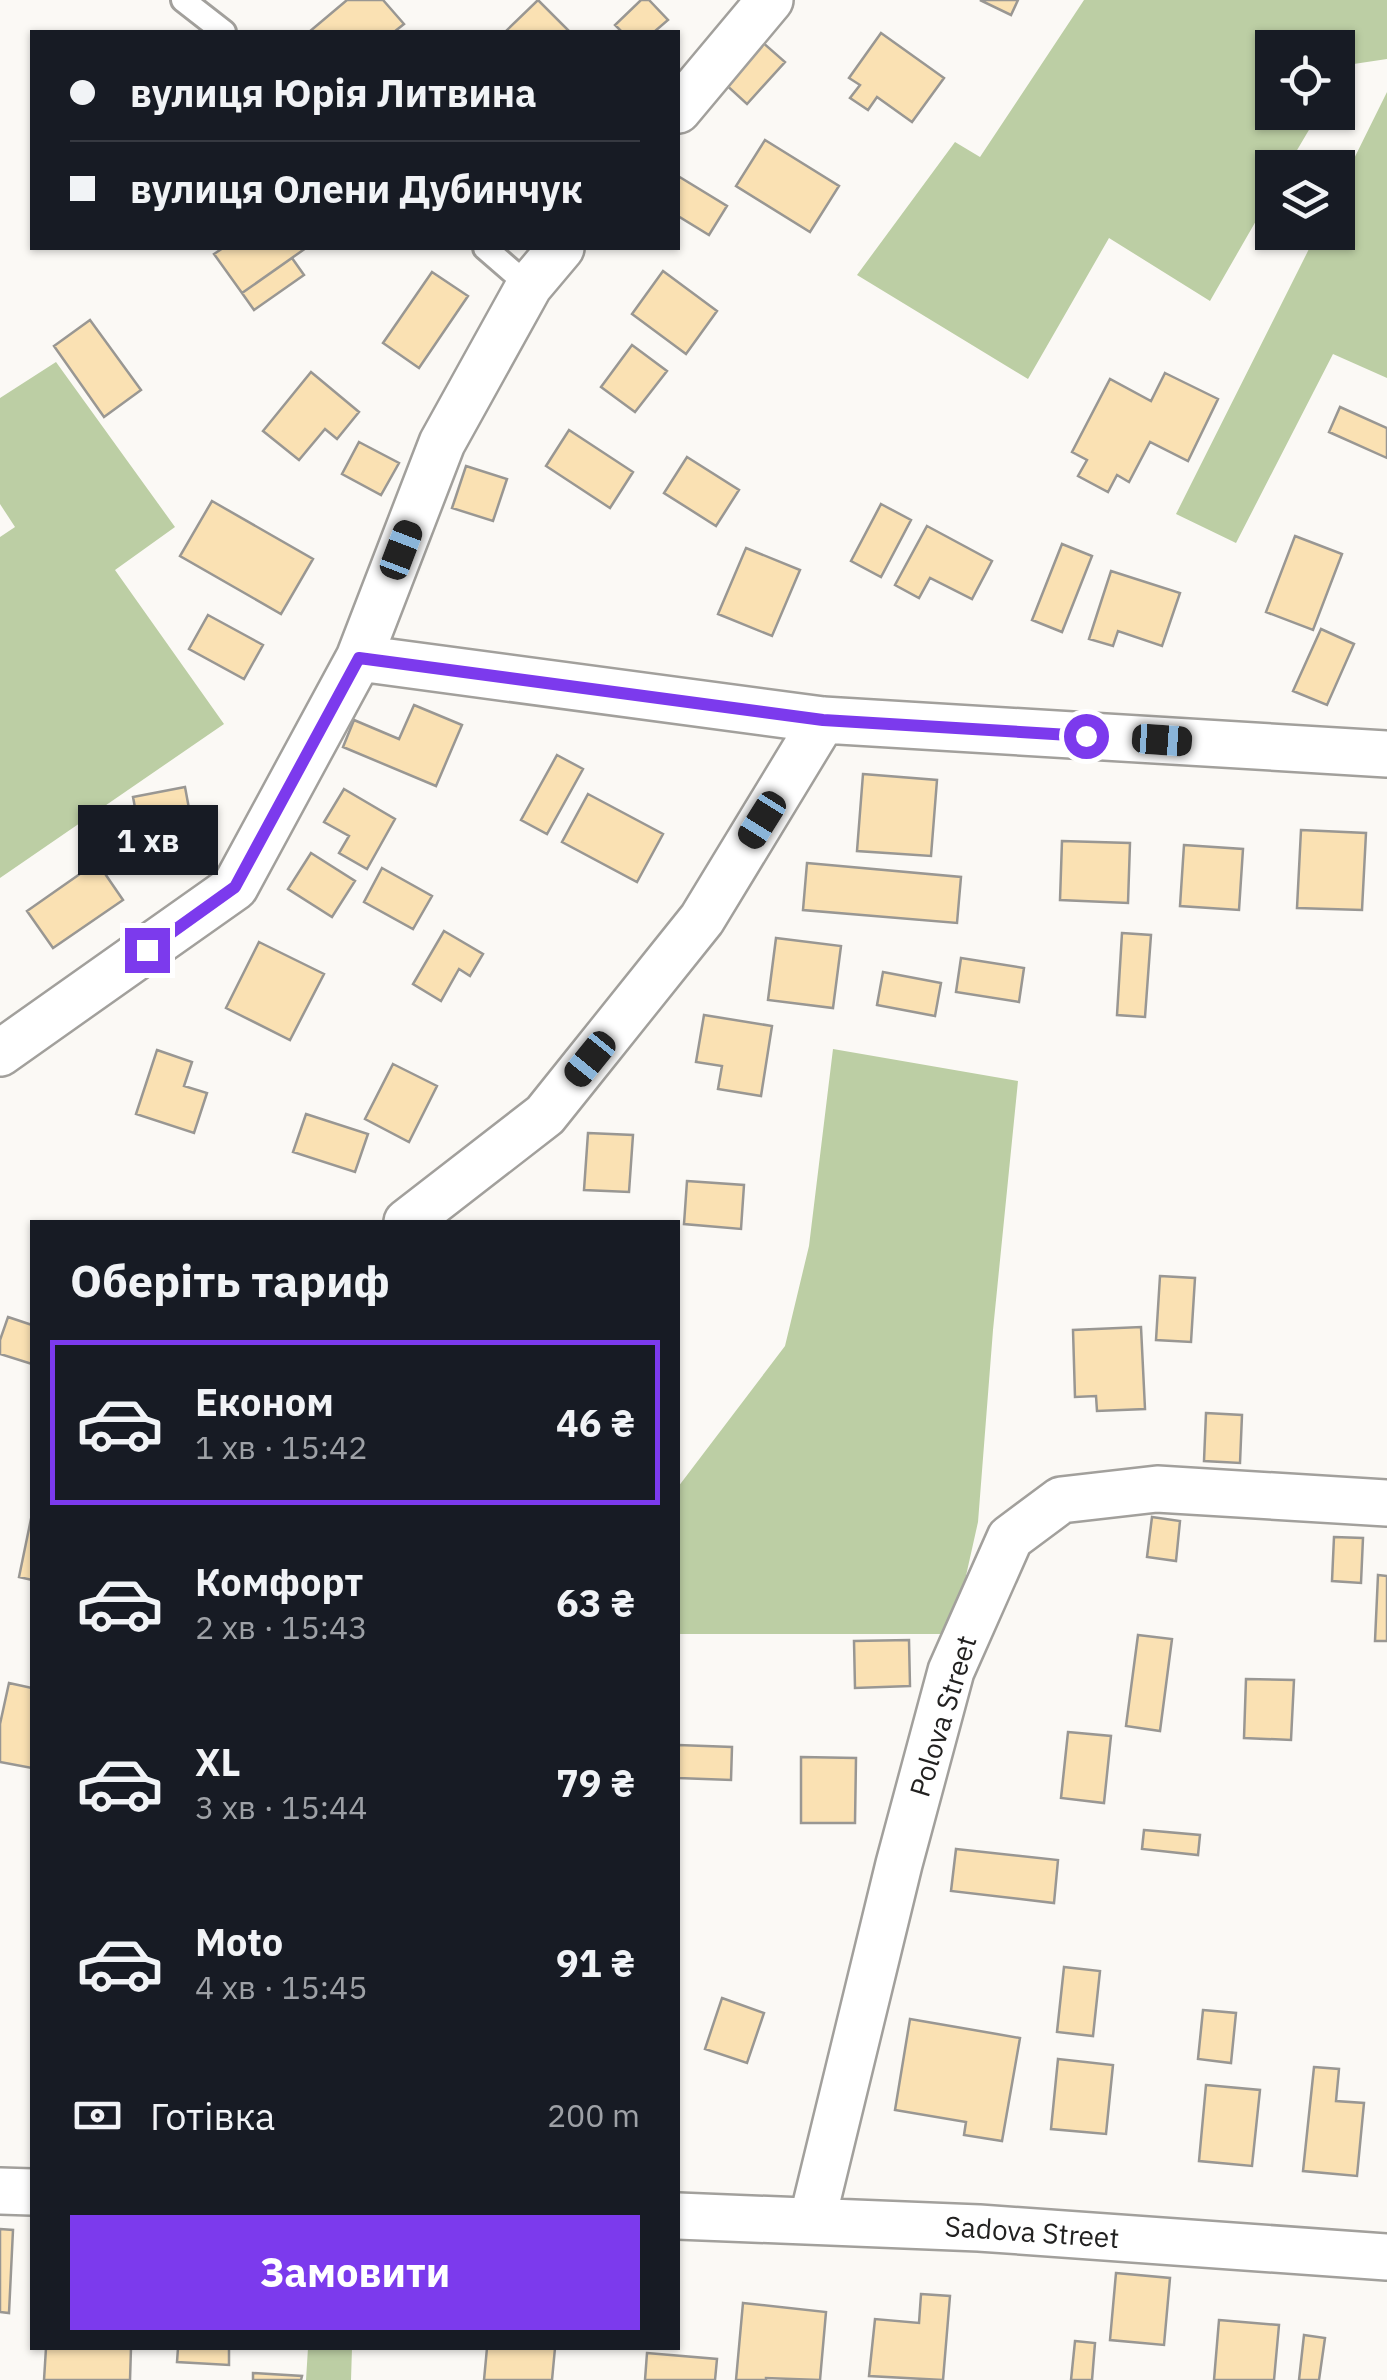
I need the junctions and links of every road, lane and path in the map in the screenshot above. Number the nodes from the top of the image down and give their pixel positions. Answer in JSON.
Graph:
{"nodes":[{"id":1,"x":183,"y":0,"type":"edge"},
{"id":2,"x":770,"y":0,"type":"edge"},
{"id":3,"x":221,"y":30,"type":"edge"},
{"id":4,"x":680,"y":108,"type":"edge"},
{"id":5,"x":487,"y":250,"type":"edge"},
{"id":6,"x":560,"y":250,"type":"edge"},
{"id":7,"x":529,"y":286,"type":"junction"},
{"id":8,"x":359,"y":658,"type":"junction"},
{"id":9,"x":823,"y":720,"type":"junction"},
{"id":10,"x":1387,"y":754,"type":"edge"},
{"id":11,"x":0,"y":1054,"type":"edge"},
{"id":12,"x":410,"y":1220,"type":"edge"},
{"id":13,"x":1387,"y":1503,"type":"edge"},
{"id":14,"x":0,"y":2191,"type":"edge"},
{"id":15,"x":30,"y":2192,"type":"edge"},
{"id":16,"x":680,"y":2216,"type":"edge"},
{"id":17,"x":812,"y":2221,"type":"junction"},
{"id":18,"x":1387,"y":2257,"type":"edge"}],
"edges":[{"from":1,"to":3,"type":"lane"},
{"from":2,"to":4,"type":"street"},
{"from":5,"to":7,"type":"lane"},
{"from":6,"to":7,"type":"street"},
{"from":7,"to":8,"type":"street"},
{"from":8,"to":9,"type":"street"},
{"from":8,"to":11,"type":"street"},
{"from":9,"to":10,"type":"street"},
{"from":9,"to":12,"type":"street"},
{"from":13,"to":17,"type":"street","name":"Polova Street"},
{"from":14,"to":15,"type":"street"},
{"from":16,"to":17,"type":"street","name":"Sadova Street"},
{"from":17,"to":18,"type":"street","name":"Sadova Street"}]}
